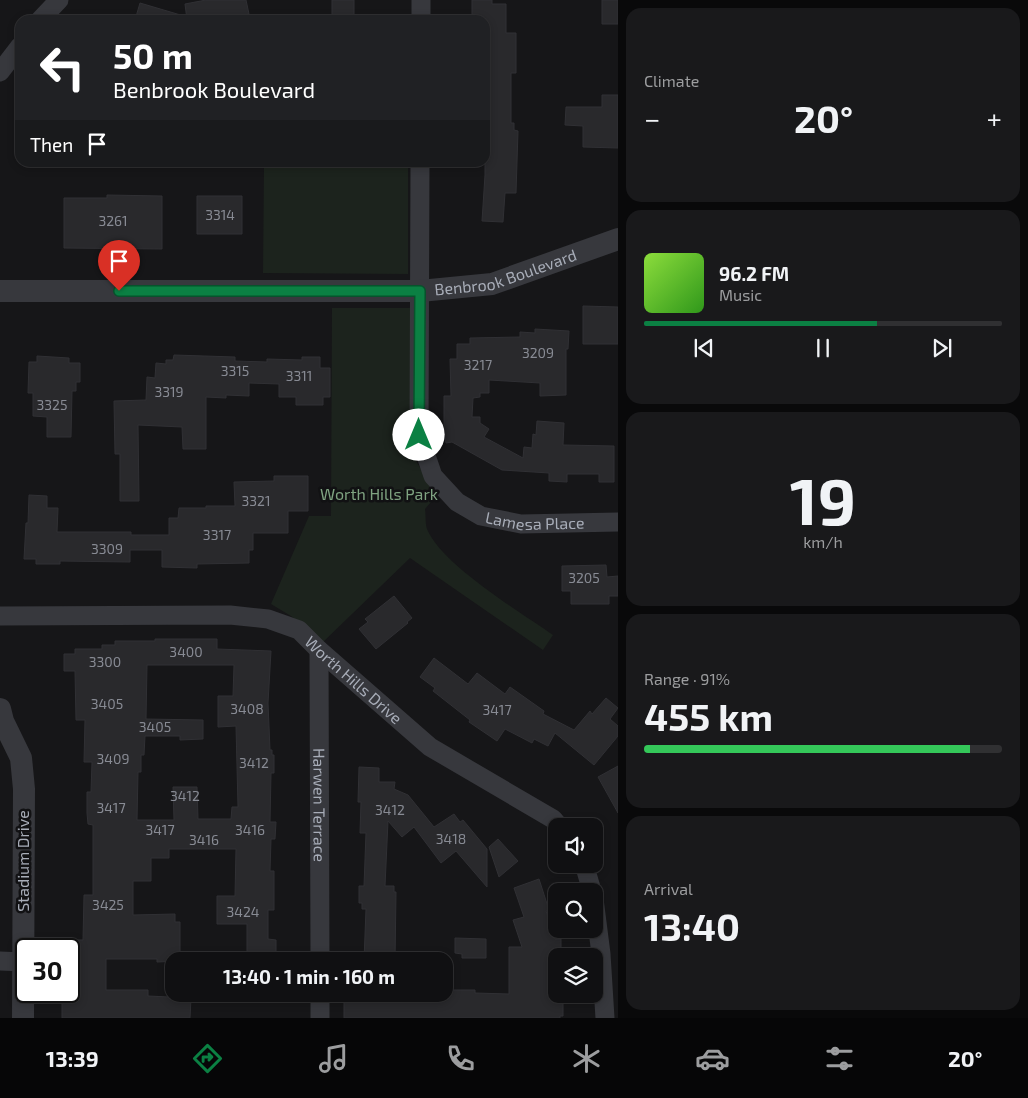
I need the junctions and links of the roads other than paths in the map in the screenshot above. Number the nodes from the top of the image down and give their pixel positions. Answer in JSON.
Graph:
{"nodes":[{"id":1,"x":59,"y":0,"type":"edge"},
{"id":2,"x":422,"y":0,"type":"edge"},
{"id":3,"x":45,"y":15,"type":"edge"},
{"id":4,"x":421,"y":15,"type":"edge"},
{"id":5,"x":15,"y":52,"type":"edge"},
{"id":6,"x":0,"y":72,"type":"edge"},
{"id":7,"x":420,"y":167,"type":"edge"},
{"id":8,"x":618,"y":239,"type":"edge"},
{"id":9,"x":0,"y":291,"type":"edge"},
{"id":10,"x":420,"y":291,"type":"junction"},
{"id":11,"x":618,"y":522,"type":"edge"},
{"id":12,"x":0,"y":616,"type":"edge"},
{"id":13,"x":319,"y":650,"type":"junction"},
{"id":14,"x":0,"y":709,"type":"edge"},
{"id":15,"x":551,"y":818,"type":"edge"},
{"id":16,"x":23,"y":938,"type":"edge"},
{"id":17,"x":599,"y":938,"type":"edge"},
{"id":18,"x":320,"y":952,"type":"edge"},
{"id":19,"x":0,"y":962,"type":"edge"},
{"id":20,"x":15,"y":962,"type":"edge"},
{"id":21,"x":320,"y":1002,"type":"edge"},
{"id":22,"x":22,"y":1003,"type":"edge"},
{"id":23,"x":22,"y":1018,"type":"edge"},
{"id":24,"x":320,"y":1018,"type":"edge"},
{"id":25,"x":605,"y":1018,"type":"edge"}],
"edges":[{"from":1,"to":3,"type":"street"},
{"from":2,"to":4,"type":"street"},
{"from":5,"to":6,"type":"street"},
{"from":7,"to":10,"type":"street","name":"Lamesa Place"},
{"from":8,"to":10,"type":"street","name":"Benbrook Boulevard"},
{"from":9,"to":10,"type":"street","name":"Benbrook Boulevard"},
{"from":10,"to":11,"type":"street","name":"Lamesa Place"},
{"from":12,"to":13,"type":"street","name":"Worth Hills Drive"},
{"from":13,"to":15,"type":"street","name":"Worth Hills Drive"},
{"from":13,"to":18,"type":"street","name":"Harwen Terrace"},
{"from":14,"to":16,"type":"street","name":"Stadium Drive"},
{"from":17,"to":25,"type":"street"},
{"from":19,"to":20,"type":"street"},
{"from":21,"to":24,"type":"street"},
{"from":22,"to":23,"type":"street","name":"Stadium Drive"}]}
